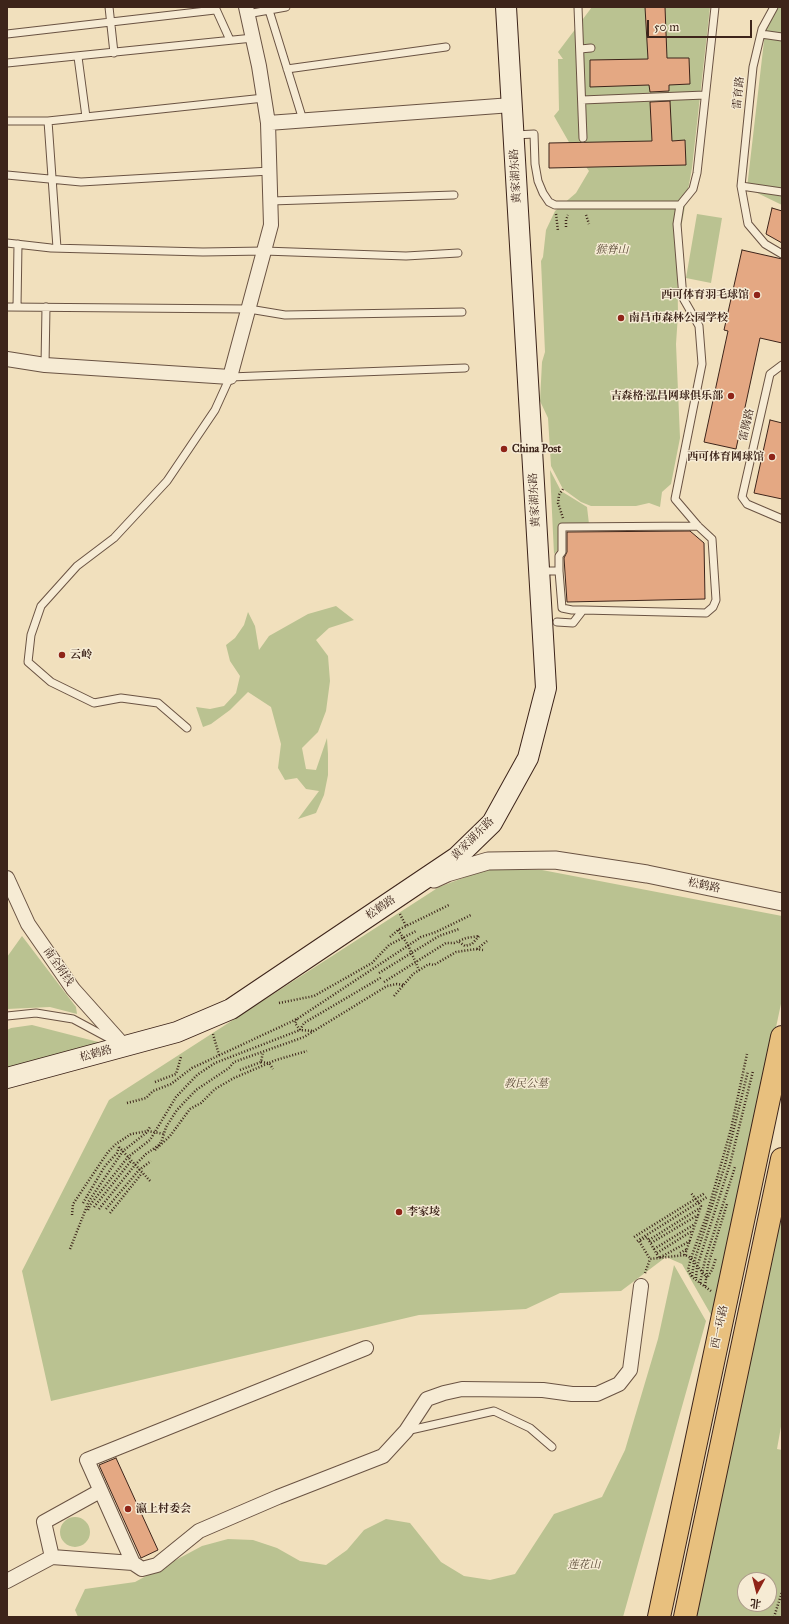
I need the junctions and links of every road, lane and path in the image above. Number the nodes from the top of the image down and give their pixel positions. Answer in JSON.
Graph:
{"nodes":[{"id":1,"x":109,"y":7,"type":"edge"},
{"id":2,"x":286,"y":7,"type":"edge"},
{"id":3,"x":506,"y":7,"type":"edge"},
{"id":4,"x":578,"y":7,"type":"edge"},
{"id":5,"x":714,"y":7,"type":"edge"},
{"id":6,"x":774,"y":7,"type":"edge"},
{"id":7,"x":215,"y":8,"type":"edge"},
{"id":8,"x":268,"y":9,"type":"edge"},
{"id":9,"x":247,"y":10,"type":"edge"},
{"id":10,"x":111,"y":23,"type":"junction"},
{"id":11,"x":7,"y":34,"type":"edge"},
{"id":12,"x":760,"y":34,"type":"junction"},
{"id":13,"x":782,"y":37,"type":"edge"},
{"id":14,"x":253,"y":38,"type":"junction"},
{"id":15,"x":230,"y":40,"type":"junction"},
{"id":16,"x":446,"y":47,"type":"dead end"},
{"id":17,"x":591,"y":48,"type":"dead end"},
{"id":18,"x":580,"y":49,"type":"junction"},
{"id":19,"x":114,"y":53,"type":"junction"},
{"id":20,"x":78,"y":57,"type":"junction"},
{"id":21,"x":7,"y":63,"type":"edge"},
{"id":22,"x":288,"y":69,"type":"junction"},
{"id":23,"x":705,"y":95,"type":"junction"},
{"id":24,"x":264,"y":98,"type":"junction"},
{"id":25,"x":582,"y":100,"type":"junction"},
{"id":26,"x":512,"y":105,"type":"junction"},
{"id":27,"x":86,"y":117,"type":"junction"},
{"id":28,"x":303,"y":120,"type":"junction"},
{"id":29,"x":7,"y":121,"type":"edge"},
{"id":30,"x":48,"y":121,"type":"junction"},
{"id":31,"x":268,"y":123,"type":"junction"},
{"id":32,"x":513,"y":135,"type":"junction"},
{"id":33,"x":583,"y":138,"type":"dead end"},
{"id":34,"x":270,"y":171,"type":"junction"},
{"id":35,"x":7,"y":176,"type":"edge"},
{"id":36,"x":52,"y":180,"type":"junction"},
{"id":37,"x":741,"y":186,"type":"junction"},
{"id":38,"x":782,"y":192,"type":"edge"},
{"id":39,"x":454,"y":195,"type":"dead end"},
{"id":40,"x":271,"y":201,"type":"junction"},
{"id":41,"x":555,"y":205,"type":"junction"},
{"id":42,"x":680,"y":205,"type":"junction"},
{"id":43,"x":558,"y":231,"type":"dead end"},
{"id":44,"x":7,"y":243,"type":"edge"},
{"id":45,"x":18,"y":244,"type":"junction"},
{"id":46,"x":57,"y":248,"type":"junction"},
{"id":47,"x":264,"y":251,"type":"junction"},
{"id":48,"x":458,"y":253,"type":"dead end"},
{"id":49,"x":782,"y":254,"type":"edge"},
{"id":50,"x":7,"y":307,"type":"edge"},
{"id":51,"x":17,"y":307,"type":"junction"},
{"id":52,"x":46,"y":308,"type":"junction"},
{"id":53,"x":249,"y":309,"type":"junction"},
{"id":54,"x":462,"y":312,"type":"dead end"},
{"id":55,"x":7,"y":359,"type":"edge"},
{"id":56,"x":782,"y":364,"type":"edge"},
{"id":57,"x":45,"y":366,"type":"junction"},
{"id":58,"x":465,"y":368,"type":"dead end"},
{"id":59,"x":230,"y":377,"type":"junction"},
{"id":60,"x":563,"y":489,"type":"dead end"},
{"id":61,"x":782,"y":519,"type":"edge"},
{"id":62,"x":698,"y":526,"type":"junction"},
{"id":63,"x":562,"y":527,"type":"junction"},
{"id":64,"x":539,"y":571,"type":"junction"},
{"id":65,"x":559,"y":571,"type":"junction"},
{"id":66,"x":584,"y":610,"type":"junction"},
{"id":67,"x":557,"y":622,"type":"dead end"},
{"id":68,"x":187,"y":728,"type":"dead end"},
{"id":69,"x":7,"y":878,"type":"edge"},
{"id":70,"x":406,"y":891,"type":"junction"},
{"id":71,"x":782,"y":902,"type":"edge"},
{"id":72,"x":449,"y":905,"type":"dead end"},
{"id":73,"x":471,"y":916,"type":"dead end"},
{"id":74,"x":460,"y":929,"type":"dead end"},
{"id":75,"x":398,"y":930,"type":"junction"},
{"id":76,"x":416,"y":931,"type":"dead end"},
{"id":77,"x":390,"y":937,"type":"dead end"},
{"id":78,"x":404,"y":938,"type":"junction"},
{"id":79,"x":458,"y":942,"type":"junction"},
{"id":80,"x":487,"y":942,"type":"dead end"},
{"id":81,"x":408,"y":945,"type":"junction"},
{"id":82,"x":476,"y":949,"type":"junction"},
{"id":83,"x":483,"y":950,"type":"dead end"},
{"id":84,"x":412,"y":953,"type":"junction"},
{"id":85,"x":416,"y":963,"type":"junction"},
{"id":86,"x":419,"y":970,"type":"junction"},
{"id":87,"x":379,"y":973,"type":"dead end"},
{"id":88,"x":382,"y":977,"type":"dead end"},
{"id":89,"x":384,"y":982,"type":"dead end"},
{"id":90,"x":403,"y":985,"type":"junction"},
{"id":91,"x":394,"y":996,"type":"dead end"},
{"id":92,"x":279,"y":1003,"type":"dead end"},
{"id":93,"x":7,"y":1016,"type":"edge"},
{"id":94,"x":208,"y":1018,"type":"junction"},
{"id":95,"x":297,"y":1019,"type":"junction"},
{"id":96,"x":300,"y":1030,"type":"junction"},
{"id":97,"x":314,"y":1031,"type":"junction"},
{"id":98,"x":782,"y":1037,"type":"edge"},
{"id":99,"x":124,"y":1046,"type":"junction"},
{"id":100,"x":307,"y":1051,"type":"dead end"},
{"id":101,"x":263,"y":1052,"type":"junction"},
{"id":102,"x":747,"y":1054,"type":"dead end"},
{"id":103,"x":219,"y":1055,"type":"junction"},
{"id":104,"x":181,"y":1057,"type":"dead end"},
{"id":105,"x":261,"y":1062,"type":"junction"},
{"id":106,"x":268,"y":1063,"type":"junction"},
{"id":107,"x":273,"y":1069,"type":"dead end"},
{"id":108,"x":240,"y":1070,"type":"dead end"},
{"id":109,"x":753,"y":1070,"type":"dead end"},
{"id":110,"x":748,"y":1071,"type":"dead end"},
{"id":111,"x":176,"y":1074,"type":"junction"},
{"id":112,"x":184,"y":1074,"type":"junction"},
{"id":113,"x":7,"y":1078,"type":"edge"},
{"id":114,"x":155,"y":1082,"type":"dead end"},
{"id":115,"x":127,"y":1103,"type":"dead end"},
{"id":116,"x":150,"y":1127,"type":"dead end"},
{"id":117,"x":148,"y":1131,"type":"junction"},
{"id":118,"x":155,"y":1131,"type":"junction"},
{"id":119,"x":164,"y":1134,"type":"junction"},
{"id":120,"x":116,"y":1144,"type":"junction"},
{"id":121,"x":119,"y":1147,"type":"junction"},
{"id":122,"x":155,"y":1150,"type":"dead end"},
{"id":123,"x":122,"y":1151,"type":"junction"},
{"id":124,"x":128,"y":1158,"type":"junction"},
{"id":125,"x":782,"y":1159,"type":"edge"},
{"id":126,"x":131,"y":1161,"type":"junction"},
{"id":127,"x":151,"y":1161,"type":"dead end"},
{"id":128,"x":135,"y":1165,"type":"junction"},
{"id":129,"x":735,"y":1167,"type":"dead end"},
{"id":130,"x":139,"y":1170,"type":"junction"},
{"id":131,"x":142,"y":1173,"type":"junction"},
{"id":132,"x":151,"y":1182,"type":"dead end"},
{"id":133,"x":691,"y":1193,"type":"dead end"},
{"id":134,"x":705,"y":1193,"type":"dead end"},
{"id":135,"x":707,"y":1197,"type":"dead end"},
{"id":136,"x":696,"y":1198,"type":"junction"},
{"id":137,"x":698,"y":1202,"type":"junction"},
{"id":138,"x":83,"y":1203,"type":"dead end"},
{"id":139,"x":94,"y":1207,"type":"dead end"},
{"id":140,"x":700,"y":1208,"type":"junction"},
{"id":141,"x":99,"y":1209,"type":"dead end"},
{"id":142,"x":106,"y":1209,"type":"dead end"},
{"id":143,"x":88,"y":1210,"type":"dead end"},
{"id":144,"x":110,"y":1213,"type":"dead end"},
{"id":145,"x":72,"y":1214,"type":"dead end"},
{"id":146,"x":698,"y":1215,"type":"junction"},
{"id":147,"x":695,"y":1224,"type":"junction"},
{"id":148,"x":693,"y":1231,"type":"junction"},
{"id":149,"x":634,"y":1237,"type":"dead end"},
{"id":150,"x":649,"y":1240,"type":"junction"},
{"id":151,"x":638,"y":1241,"type":"junction"},
{"id":152,"x":690,"y":1241,"type":"junction"},
{"id":153,"x":651,"y":1243,"type":"junction"},
{"id":154,"x":70,"y":1249,"type":"dead end"},
{"id":155,"x":654,"y":1249,"type":"junction"},
{"id":156,"x":676,"y":1249,"type":"junction"},
{"id":157,"x":687,"y":1249,"type":"junction"},
{"id":158,"x":670,"y":1252,"type":"junction"},
{"id":159,"x":657,"y":1253,"type":"junction"},
{"id":160,"x":680,"y":1254,"type":"junction"},
{"id":161,"x":685,"y":1255,"type":"junction"},
{"id":162,"x":667,"y":1256,"type":"junction"},
{"id":163,"x":673,"y":1256,"type":"junction"},
{"id":164,"x":719,"y":1257,"type":"dead end"},
{"id":165,"x":659,"y":1258,"type":"junction"},
{"id":166,"x":691,"y":1258,"type":"junction"},
{"id":167,"x":694,"y":1262,"type":"junction"},
{"id":168,"x":698,"y":1267,"type":"junction"},
{"id":169,"x":702,"y":1273,"type":"junction"},
{"id":170,"x":692,"y":1276,"type":"junction"},
{"id":171,"x":714,"y":1276,"type":"dead end"},
{"id":172,"x":696,"y":1278,"type":"junction"},
{"id":173,"x":707,"y":1278,"type":"dead end"},
{"id":174,"x":700,"y":1283,"type":"junction"},
{"id":175,"x":712,"y":1284,"type":"dead end"},
{"id":176,"x":641,"y":1286,"type":"dead end"},
{"id":177,"x":366,"y":1348,"type":"dead end"},
{"id":178,"x":406,"y":1432,"type":"junction"},
{"id":179,"x":552,"y":1446,"type":"dead end"},
{"id":180,"x":100,"y":1491,"type":"junction"},
{"id":181,"x":52,"y":1557,"type":"junction"},
{"id":182,"x":132,"y":1563,"type":"junction"},
{"id":183,"x":7,"y":1581,"type":"edge"},
{"id":184,"x":782,"y":1592,"type":"edge"},
{"id":185,"x":659,"y":1617,"type":"edge"},
{"id":186,"x":685,"y":1617,"type":"edge"},
{"id":187,"x":774,"y":1617,"type":"edge"}],
"edges":[{"from":1,"to":10,"type":"lane"},
{"from":2,"to":8,"type":"lane"},
{"from":3,"to":26,"type":"main road","name":"黄家湖东路"},
{"from":4,"to":18,"type":"lane"},
{"from":5,"to":23,"type":"lane"},
{"from":6,"to":12,"type":"lane","name":"雷育路"},
{"from":7,"to":10,"type":"lane"},
{"from":7,"to":15,"type":"lane"},
{"from":8,"to":9,"type":"lane"},
{"from":8,"to":22,"type":"lane"},
{"from":9,"to":14,"type":"street"},
{"from":10,"to":11,"type":"lane"},
{"from":10,"to":19,"type":"lane"},
{"from":12,"to":13,"type":"lane"},
{"from":12,"to":37,"type":"lane","name":"雷育路"},
{"from":14,"to":15,"type":"lane"},
{"from":14,"to":24,"type":"street"},
{"from":15,"to":19,"type":"lane"},
{"from":16,"to":22,"type":"lane"},
{"from":17,"to":18,"type":"lane"},
{"from":18,"to":25,"type":"lane"},
{"from":19,"to":20,"type":"lane"},
{"from":20,"to":21,"type":"lane"},
{"from":20,"to":27,"type":"lane"},
{"from":22,"to":28,"type":"lane"},
{"from":23,"to":25,"type":"lane"},
{"from":23,"to":42,"type":"lane"},
{"from":24,"to":27,"type":"lane"},
{"from":24,"to":31,"type":"street"},
{"from":25,"to":33,"type":"lane"},
{"from":26,"to":28,"type":"street"},
{"from":26,"to":32,"type":"main road","name":"黄家湖东路"},
{"from":27,"to":30,"type":"lane"},
{"from":28,"to":31,"type":"street"},
{"from":29,"to":30,"type":"lane"},
{"from":30,"to":36,"type":"lane"},
{"from":31,"to":34,"type":"street"},
{"from":32,"to":41,"type":"lane"},
{"from":32,"to":64,"type":"main road","name":"黄家湖东路"},
{"from":34,"to":36,"type":"lane"},
{"from":34,"to":40,"type":"street"},
{"from":35,"to":36,"type":"lane"},
{"from":36,"to":46,"type":"lane"},
{"from":37,"to":38,"type":"lane"},
{"from":37,"to":49,"type":"lane","name":"雷育路"},
{"from":39,"to":40,"type":"lane"},
{"from":40,"to":47,"type":"street"},
{"from":41,"to":42,"type":"lane"},
{"from":41,"to":43,"type":"path"},
{"from":42,"to":62,"type":"lane"},
{"from":44,"to":45,"type":"lane"},
{"from":45,"to":46,"type":"lane"},
{"from":45,"to":51,"type":"lane"},
{"from":46,"to":47,"type":"lane"},
{"from":47,"to":48,"type":"lane"},
{"from":47,"to":53,"type":"street"},
{"from":50,"to":51,"type":"lane"},
{"from":51,"to":52,"type":"lane"},
{"from":52,"to":53,"type":"lane"},
{"from":52,"to":57,"type":"lane"},
{"from":53,"to":54,"type":"lane"},
{"from":53,"to":59,"type":"street"},
{"from":55,"to":57,"type":"street"},
{"from":56,"to":61,"type":"lane","name":"雷腾路"},
{"from":57,"to":59,"type":"street"},
{"from":58,"to":59,"type":"lane"},
{"from":59,"to":68,"type":"lane"},
{"from":60,"to":63,"type":"path"},
{"from":62,"to":63,"type":"lane"},
{"from":62,"to":66,"type":"lane"},
{"from":63,"to":65,"type":"lane"},
{"from":64,"to":65,"type":"lane"},
{"from":64,"to":70,"type":"main road","name":"黄家湖东路"},
{"from":65,"to":66,"type":"lane"},
{"from":66,"to":67,"type":"lane"},
{"from":69,"to":99,"type":"street","name":"南全附线"},
{"from":70,"to":71,"type":"street","name":"松鹤路"},
{"from":70,"to":94,"type":"main road","name":"松鹤路"},
{"from":72,"to":75,"type":"path"},
{"from":73,"to":81,"type":"path"},
{"from":74,"to":84,"type":"path"},
{"from":75,"to":77,"type":"path"},
{"from":75,"to":78,"type":"path"},
{"from":76,"to":78,"type":"path"},
{"from":78,"to":81,"type":"path"},
{"from":78,"to":92,"type":"path"},
{"from":79,"to":79,"type":"path"},
{"from":79,"to":85,"type":"path"},
{"from":80,"to":82,"type":"path"},
{"from":81,"to":84,"type":"path"},
{"from":81,"to":95,"type":"path"},
{"from":82,"to":83,"type":"path"},
{"from":82,"to":86,"type":"path"},
{"from":84,"to":85,"type":"path"},
{"from":84,"to":87,"type":"path"},
{"from":85,"to":86,"type":"path"},
{"from":85,"to":89,"type":"path"},
{"from":86,"to":90,"type":"path"},
{"from":88,"to":96,"type":"path"},
{"from":90,"to":91,"type":"path"},
{"from":90,"to":97,"type":"path"},
{"from":93,"to":99,"type":"lane"},
{"from":94,"to":99,"type":"main road","name":"松鹤路"},
{"from":94,"to":103,"type":"path"},
{"from":95,"to":96,"type":"path"},
{"from":95,"to":103,"type":"path"},
{"from":96,"to":97,"type":"path"},
{"from":96,"to":118,"type":"path"},
{"from":97,"to":101,"type":"path"},
{"from":98,"to":185,"type":"highway","name":"西一环路"},
{"from":99,"to":113,"type":"main road","name":"松鹤路"},
{"from":100,"to":106,"type":"path"},
{"from":101,"to":105,"type":"path"},
{"from":101,"to":119,"type":"path"},
{"from":102,"to":166,"type":"path"},
{"from":103,"to":112,"type":"path"},
{"from":104,"to":111,"type":"path"},
{"from":105,"to":106,"type":"path"},
{"from":105,"to":108,"type":"path"},
{"from":106,"to":107,"type":"path"},
{"from":106,"to":122,"type":"path"},
{"from":109,"to":168,"type":"path"},
{"from":110,"to":167,"type":"path"},
{"from":111,"to":112,"type":"path"},
{"from":111,"to":114,"type":"path"},
{"from":112,"to":115,"type":"path"},
{"from":116,"to":117,"type":"path"},
{"from":117,"to":118,"type":"path"},
{"from":117,"to":120,"type":"path"},
{"from":117,"to":123,"type":"path"},
{"from":118,"to":119,"type":"path"},
{"from":118,"to":124,"type":"path"},
{"from":119,"to":128,"type":"path"},
{"from":120,"to":121,"type":"path"},
{"from":120,"to":145,"type":"path"},
{"from":121,"to":123,"type":"path"},
{"from":121,"to":138,"type":"path"},
{"from":123,"to":124,"type":"path"},
{"from":123,"to":154,"type":"path"},
{"from":124,"to":126,"type":"path"},
{"from":124,"to":143,"type":"path"},
{"from":125,"to":186,"type":"highway"},
{"from":126,"to":128,"type":"path"},
{"from":126,"to":139,"type":"path"},
{"from":127,"to":130,"type":"path"},
{"from":128,"to":130,"type":"path"},
{"from":128,"to":141,"type":"path"},
{"from":129,"to":169,"type":"path"},
{"from":130,"to":131,"type":"path"},
{"from":130,"to":142,"type":"path"},
{"from":131,"to":132,"type":"path"},
{"from":131,"to":144,"type":"path"},
{"from":133,"to":136,"type":"path"},
{"from":134,"to":136,"type":"path"},
{"from":135,"to":137,"type":"path"},
{"from":136,"to":137,"type":"path"},
{"from":136,"to":149,"type":"path"},
{"from":137,"to":140,"type":"path"},
{"from":137,"to":151,"type":"path"},
{"from":140,"to":146,"type":"path"},
{"from":140,"to":150,"type":"path"},
{"from":146,"to":147,"type":"path"},
{"from":146,"to":153,"type":"path"},
{"from":147,"to":148,"type":"path"},
{"from":147,"to":155,"type":"path"},
{"from":148,"to":152,"type":"path"},
{"from":148,"to":159,"type":"path"},
{"from":150,"to":151,"type":"path"},
{"from":150,"to":153,"type":"path"},
{"from":151,"to":165,"type":"path"},
{"from":152,"to":156,"type":"path"},
{"from":152,"to":157,"type":"path"},
{"from":153,"to":155,"type":"path"},
{"from":155,"to":159,"type":"path"},
{"from":156,"to":158,"type":"path"},
{"from":156,"to":160,"type":"path"},
{"from":157,"to":160,"type":"path"},
{"from":157,"to":161,"type":"path"},
{"from":158,"to":162,"type":"path"},
{"from":158,"to":163,"type":"path"},
{"from":159,"to":165,"type":"path"},
{"from":160,"to":161,"type":"path"},
{"from":160,"to":163,"type":"path"},
{"from":161,"to":166,"type":"path"},
{"from":162,"to":163,"type":"path"},
{"from":162,"to":165,"type":"path"},
{"from":164,"to":171,"type":"path"},
{"from":166,"to":167,"type":"path"},
{"from":166,"to":170,"type":"path"},
{"from":167,"to":168,"type":"path"},
{"from":167,"to":170,"type":"path"},
{"from":168,"to":169,"type":"path"},
{"from":168,"to":172,"type":"path"},
{"from":169,"to":173,"type":"path"},
{"from":169,"to":174,"type":"path"},
{"from":170,"to":172,"type":"path"},
{"from":172,"to":174,"type":"path"},
{"from":174,"to":175,"type":"path"},
{"from":176,"to":178,"type":"street"},
{"from":177,"to":180,"type":"street"},
{"from":178,"to":179,"type":"lane"},
{"from":178,"to":182,"type":"street"},
{"from":180,"to":181,"type":"street"},
{"from":180,"to":182,"type":"street"},
{"from":181,"to":182,"type":"street"},
{"from":181,"to":183,"type":"street"},
{"from":184,"to":187,"type":"path"}]}
